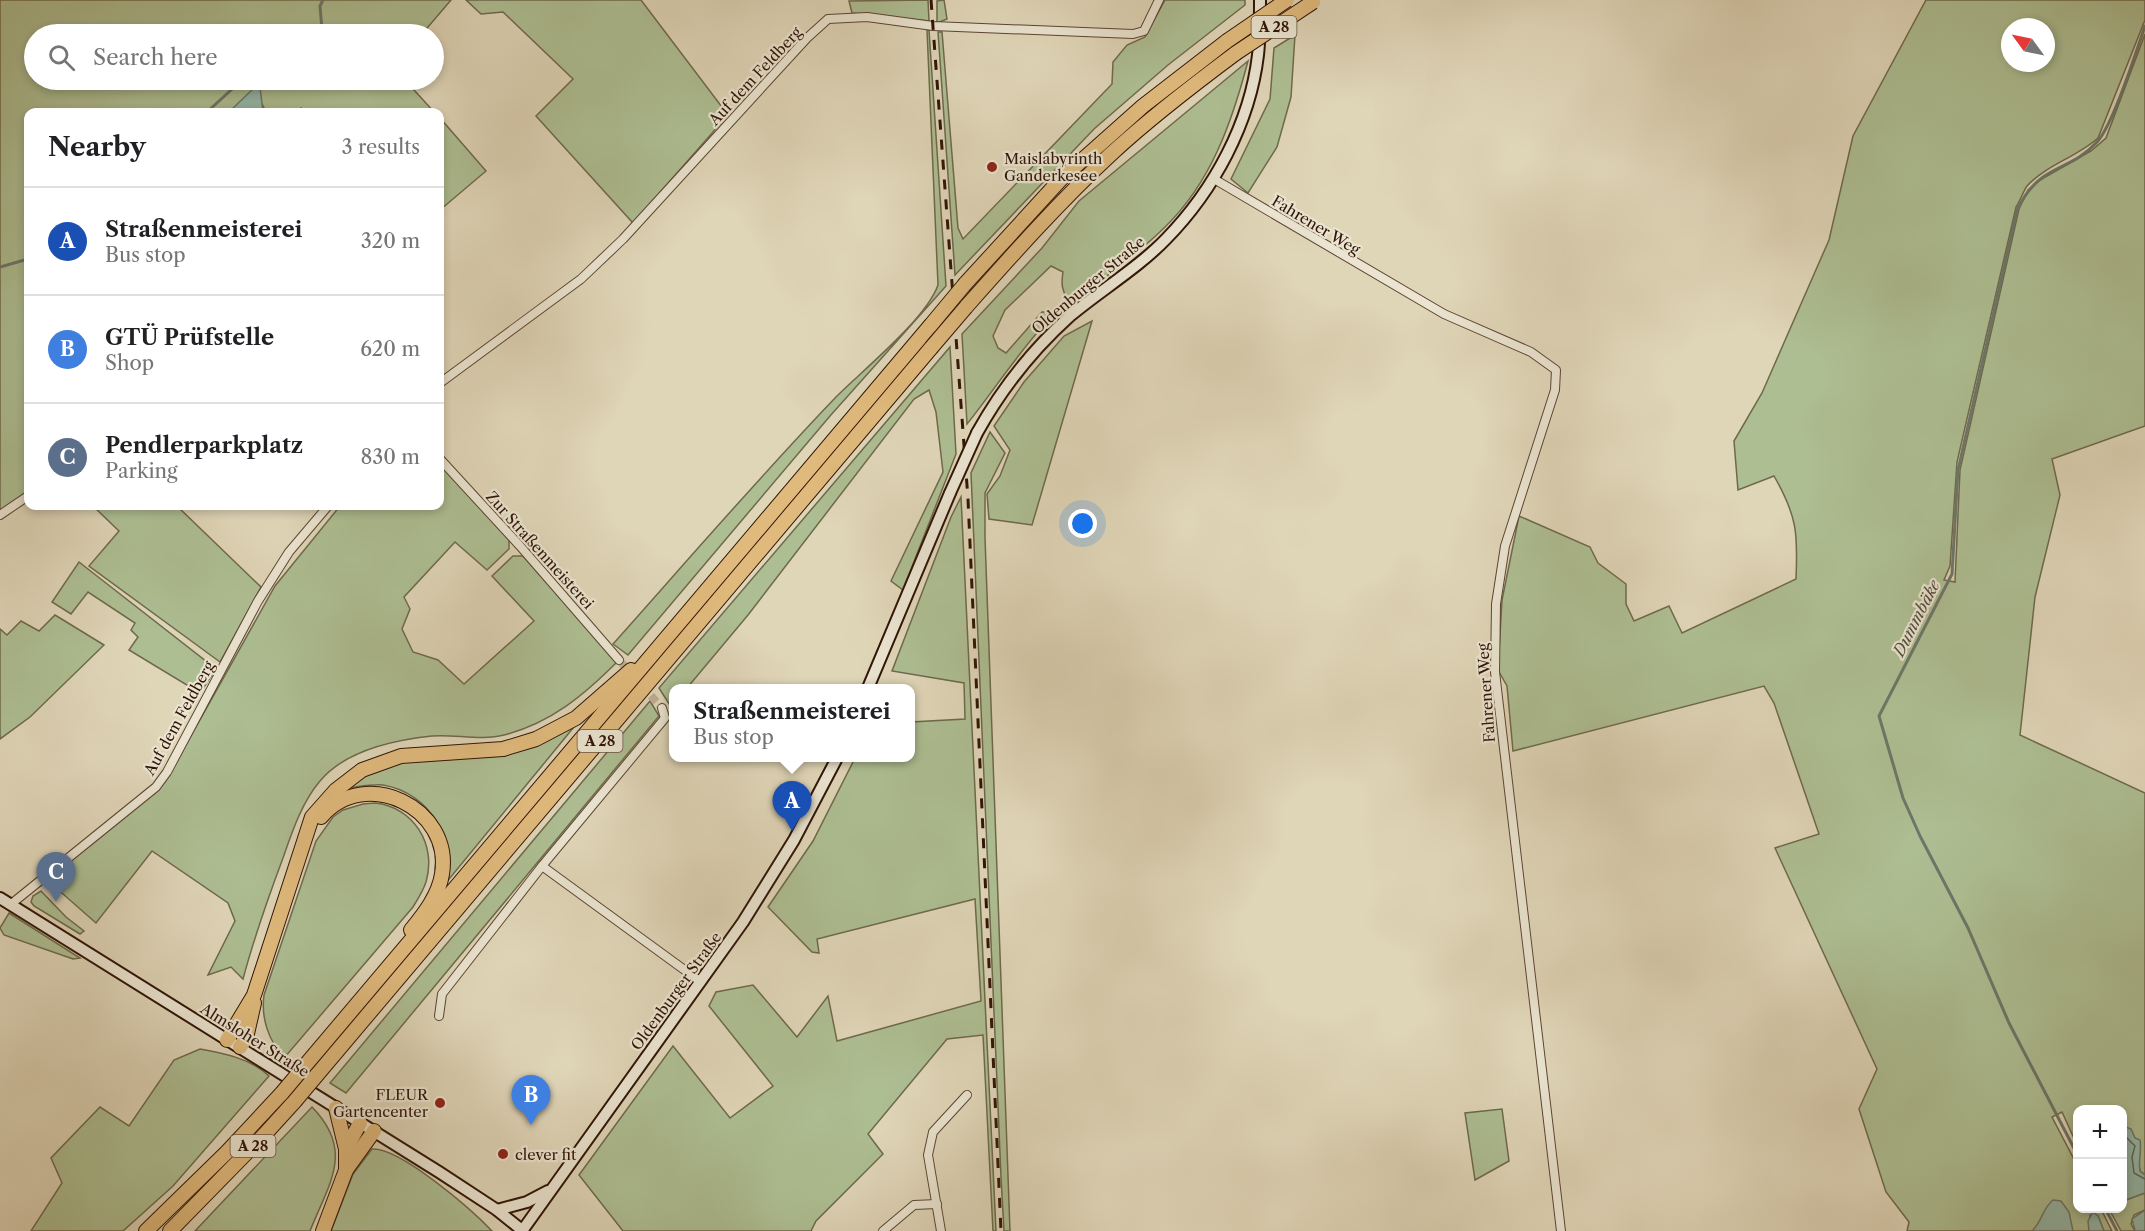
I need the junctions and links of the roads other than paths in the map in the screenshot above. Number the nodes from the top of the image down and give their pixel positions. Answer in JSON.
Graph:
{"nodes":[{"id":1,"x":1159,"y":0,"type":"edge"},
{"id":2,"x":1260,"y":0,"type":"edge"},
{"id":3,"x":1287,"y":0,"type":"edge"},
{"id":4,"x":1314,"y":1,"type":"edge"},
{"id":5,"x":1214,"y":179,"type":"junction"},
{"id":6,"x":444,"y":381,"type":"edge"},
{"id":7,"x":444,"y":463,"type":"edge"},
{"id":8,"x":24,"y":499,"type":"edge"},
{"id":9,"x":325,"y":510,"type":"edge"},
{"id":10,"x":0,"y":515,"type":"edge"},
{"id":11,"x":619,"y":660,"type":"tunnel mouth"},
{"id":12,"x":649,"y":660,"type":"junction"},
{"id":13,"x":870,"y":684,"type":"edge"},
{"id":14,"x":662,"y":708,"type":"dead end"},
{"id":15,"x":835,"y":762,"type":"edge"},
{"id":16,"x":304,"y":837,"type":"junction"},
{"id":17,"x":542,"y":866,"type":"junction"},
{"id":18,"x":0,"y":898,"type":"edge"},
{"id":19,"x":10,"y":905,"type":"junction"},
{"id":20,"x":385,"y":975,"type":"junction"},
{"id":21,"x":701,"y":982,"type":"junction"},
{"id":22,"x":440,"y":1016,"type":"dead end"},
{"id":23,"x":233,"y":1044,"type":"junction"},
{"id":24,"x":968,"y":1095,"type":"dead end"},
{"id":25,"x":336,"y":1108,"type":"junction"},
{"id":26,"x":360,"y":1123,"type":"junction"},
{"id":27,"x":374,"y":1131,"type":"junction"},
{"id":28,"x":346,"y":1149,"type":"junction"},
{"id":29,"x":346,"y":1170,"type":"junction"},
{"id":30,"x":555,"y":1185,"type":"junction"},
{"id":31,"x":210,"y":1191,"type":"junction"},
{"id":32,"x":937,"y":1204,"type":"junction"},
{"id":33,"x":497,"y":1210,"type":"junction"},
{"id":34,"x":146,"y":1231,"type":"edge"},
{"id":35,"x":170,"y":1231,"type":"edge"},
{"id":36,"x":181,"y":1231,"type":"edge"},
{"id":37,"x":323,"y":1231,"type":"edge"},
{"id":38,"x":522,"y":1231,"type":"edge"},
{"id":39,"x":883,"y":1231,"type":"edge"},
{"id":40,"x":941,"y":1231,"type":"edge"},
{"id":41,"x":1561,"y":1231,"type":"edge"}],
"edges":[{"from":1,"to":6,"type":"street","name":"Auf dem Feldberg"},
{"from":2,"to":5,"type":"main road","name":"Oldenburger Straße"},
{"from":3,"to":12,"type":"highway","number":"A 28","bridge":true},
{"from":4,"to":31,"type":"highway","number":"A 28","bridge":true},
{"from":5,"to":13,"type":"main road","name":"Oldenburger Straße","bridge":true},
{"from":5,"to":41,"type":"street","name":"Fahrener Weg"},
{"from":7,"to":11,"type":"street","name":"Zur Straßenmeisterei"},
{"from":8,"to":10,"type":"street"},
{"from":9,"to":19,"type":"street","name":"Auf dem Feldberg"},
{"from":12,"to":16,"type":"highway"},
{"from":12,"to":20,"type":"highway","number":"A 28"},
{"from":14,"to":17,"type":"street"},
{"from":15,"to":21,"type":"main road","name":"Oldenburger Straße"},
{"from":16,"to":20,"type":"highway"},
{"from":16,"to":23,"type":"highway"},
{"from":17,"to":21,"type":"street"},
{"from":17,"to":22,"type":"street"},
{"from":18,"to":19,"type":"main road","name":"Almsloher Straße"},
{"from":19,"to":23,"type":"main road","name":"Almsloher Straße"},
{"from":20,"to":34,"type":"highway","number":"A 28","bridge":true},
{"from":21,"to":30,"type":"main road","name":"Oldenburger Straße"},
{"from":23,"to":25,"type":"main road","name":"Almsloher Straße"},
{"from":24,"to":32,"type":"street"},
{"from":25,"to":26,"type":"main road","name":"Almsloher Straße"},
{"from":25,"to":28,"type":"highway"},
{"from":26,"to":27,"type":"main road","name":"Almsloher Straße"},
{"from":26,"to":28,"type":"highway"},
{"from":27,"to":29,"type":"highway"},
{"from":27,"to":33,"type":"main road","name":"Almsloher Straße"},
{"from":28,"to":29,"type":"highway"},
{"from":29,"to":37,"type":"highway"},
{"from":30,"to":33,"type":"main road"},
{"from":30,"to":38,"type":"main road","name":"Oldenburger Straße"},
{"from":31,"to":35,"type":"highway","number":"A 28"},
{"from":31,"to":36,"type":"highway"},
{"from":32,"to":39,"type":"street"},
{"from":32,"to":40,"type":"street"},
{"from":33,"to":38,"type":"main road","name":"Almsloher Straße"}]}
